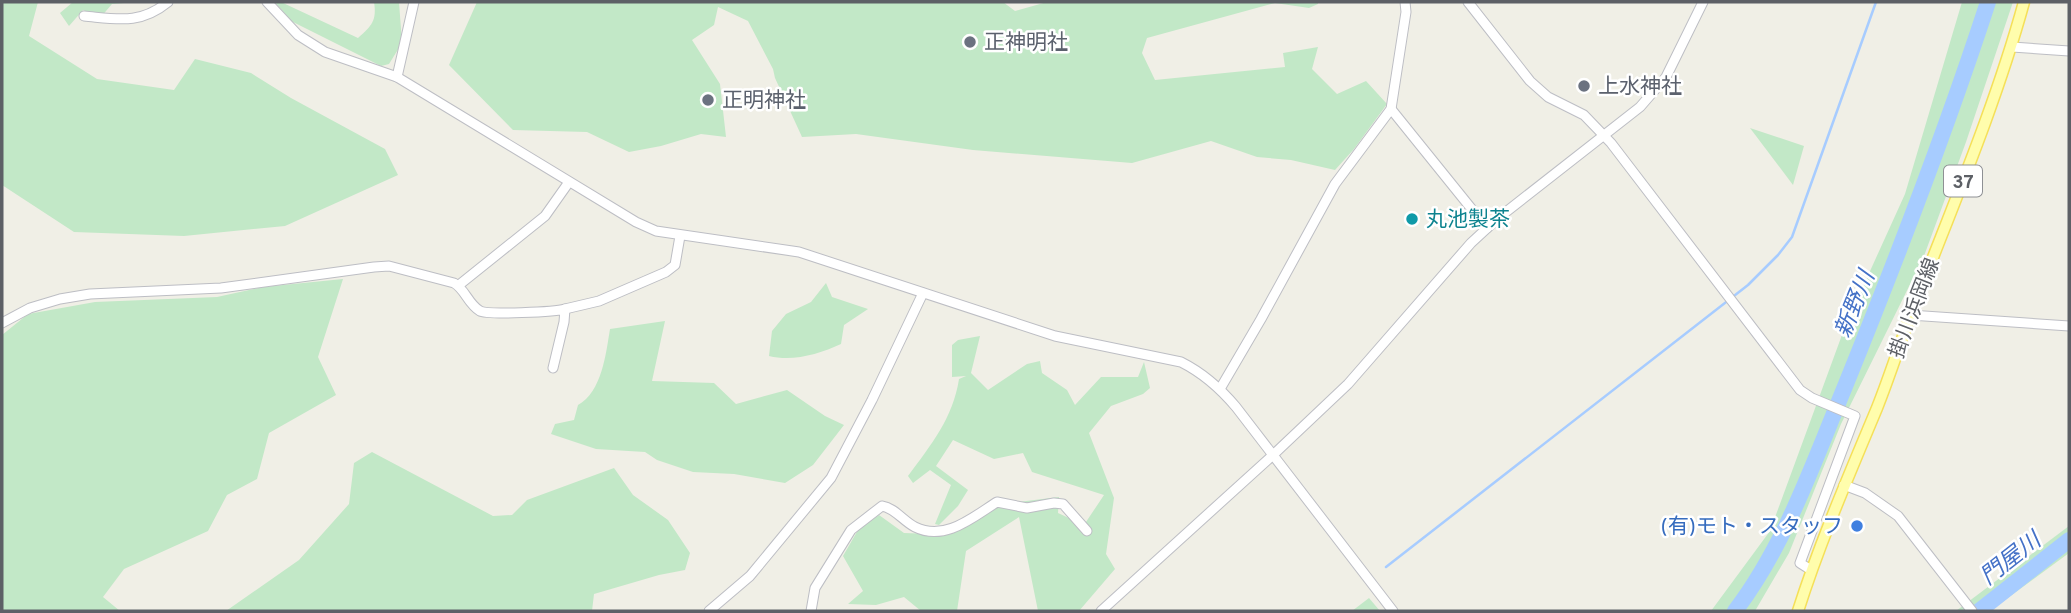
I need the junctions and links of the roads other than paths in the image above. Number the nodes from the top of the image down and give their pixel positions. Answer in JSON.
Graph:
{"nodes":[{"id":1,"x":168,"y":2,"type":"edge"},
{"id":2,"x":267,"y":2,"type":"edge"},
{"id":3,"x":414,"y":2,"type":"edge"},
{"id":4,"x":1405,"y":2,"type":"edge"},
{"id":5,"x":1468,"y":2,"type":"edge"},
{"id":6,"x":1703,"y":2,"type":"edge"},
{"id":7,"x":2024,"y":2,"type":"edge"},
{"id":8,"x":84,"y":16,"type":"dead end"},
{"id":9,"x":2012,"y":47,"type":"junction"},
{"id":10,"x":2069,"y":51,"type":"edge"},
{"id":11,"x":397,"y":77,"type":"junction"},
{"id":12,"x":1391,"y":108,"type":"junction"},
{"id":13,"x":1603,"y":135,"type":"junction"},
{"id":14,"x":569,"y":182,"type":"junction"},
{"id":15,"x":1487,"y":228,"type":"junction"},
{"id":16,"x":680,"y":236,"type":"junction"},
{"id":17,"x":459,"y":285,"type":"junction"},
{"id":18,"x":923,"y":293,"type":"junction"},
{"id":19,"x":565,"y":309,"type":"junction"},
{"id":20,"x":1910,"y":315,"type":"junction"},
{"id":21,"x":2,"y":323,"type":"edge"},
{"id":22,"x":2069,"y":326,"type":"edge"},
{"id":23,"x":553,"y":368,"type":"dead end"},
{"id":24,"x":1220,"y":389,"type":"junction"},
{"id":25,"x":1273,"y":455,"type":"junction"},
{"id":26,"x":1844,"y":485,"type":"junction"},
{"id":27,"x":1087,"y":531,"type":"dead end"},
{"id":28,"x":1811,"y":570,"type":"junction"},
{"id":29,"x":1969,"y":608,"type":"edge"},
{"id":30,"x":716,"y":609,"type":"edge"},
{"id":31,"x":811,"y":611,"type":"edge"},
{"id":32,"x":1101,"y":611,"type":"edge"},
{"id":33,"x":1393,"y":611,"type":"edge"},
{"id":34,"x":1798,"y":611,"type":"edge"}],
"edges":[{"from":1,"to":8,"type":"street"},
{"from":2,"to":11,"type":"street"},
{"from":3,"to":11,"type":"street"},
{"from":4,"to":12,"type":"street"},
{"from":5,"to":13,"type":"street"},
{"from":6,"to":13,"type":"street"},
{"from":7,"to":9,"type":"main road","name":"掛川浜岡線","number":"37"},
{"from":9,"to":10,"type":"street"},
{"from":9,"to":20,"type":"main road","name":"掛川浜岡線","number":"37"},
{"from":11,"to":14,"type":"street"},
{"from":12,"to":15,"type":"street"},
{"from":12,"to":24,"type":"street"},
{"from":13,"to":15,"type":"street"},
{"from":13,"to":28,"type":"street"},
{"from":14,"to":16,"type":"street"},
{"from":14,"to":17,"type":"street"},
{"from":15,"to":25,"type":"street"},
{"from":16,"to":18,"type":"street"},
{"from":16,"to":19,"type":"street"},
{"from":17,"to":19,"type":"street"},
{"from":17,"to":21,"type":"street"},
{"from":18,"to":24,"type":"street"},
{"from":18,"to":30,"type":"street"},
{"from":19,"to":23,"type":"street"},
{"from":20,"to":22,"type":"street"},
{"from":20,"to":26,"type":"main road","name":"掛川浜岡線","number":"37"},
{"from":24,"to":25,"type":"street"},
{"from":25,"to":32,"type":"street"},
{"from":25,"to":33,"type":"street"},
{"from":26,"to":28,"type":"main road","name":"掛川浜岡線","number":"37"},
{"from":26,"to":29,"type":"street"},
{"from":27,"to":31,"type":"street"},
{"from":28,"to":34,"type":"main road","name":"掛川浜岡線","number":"37"}]}
